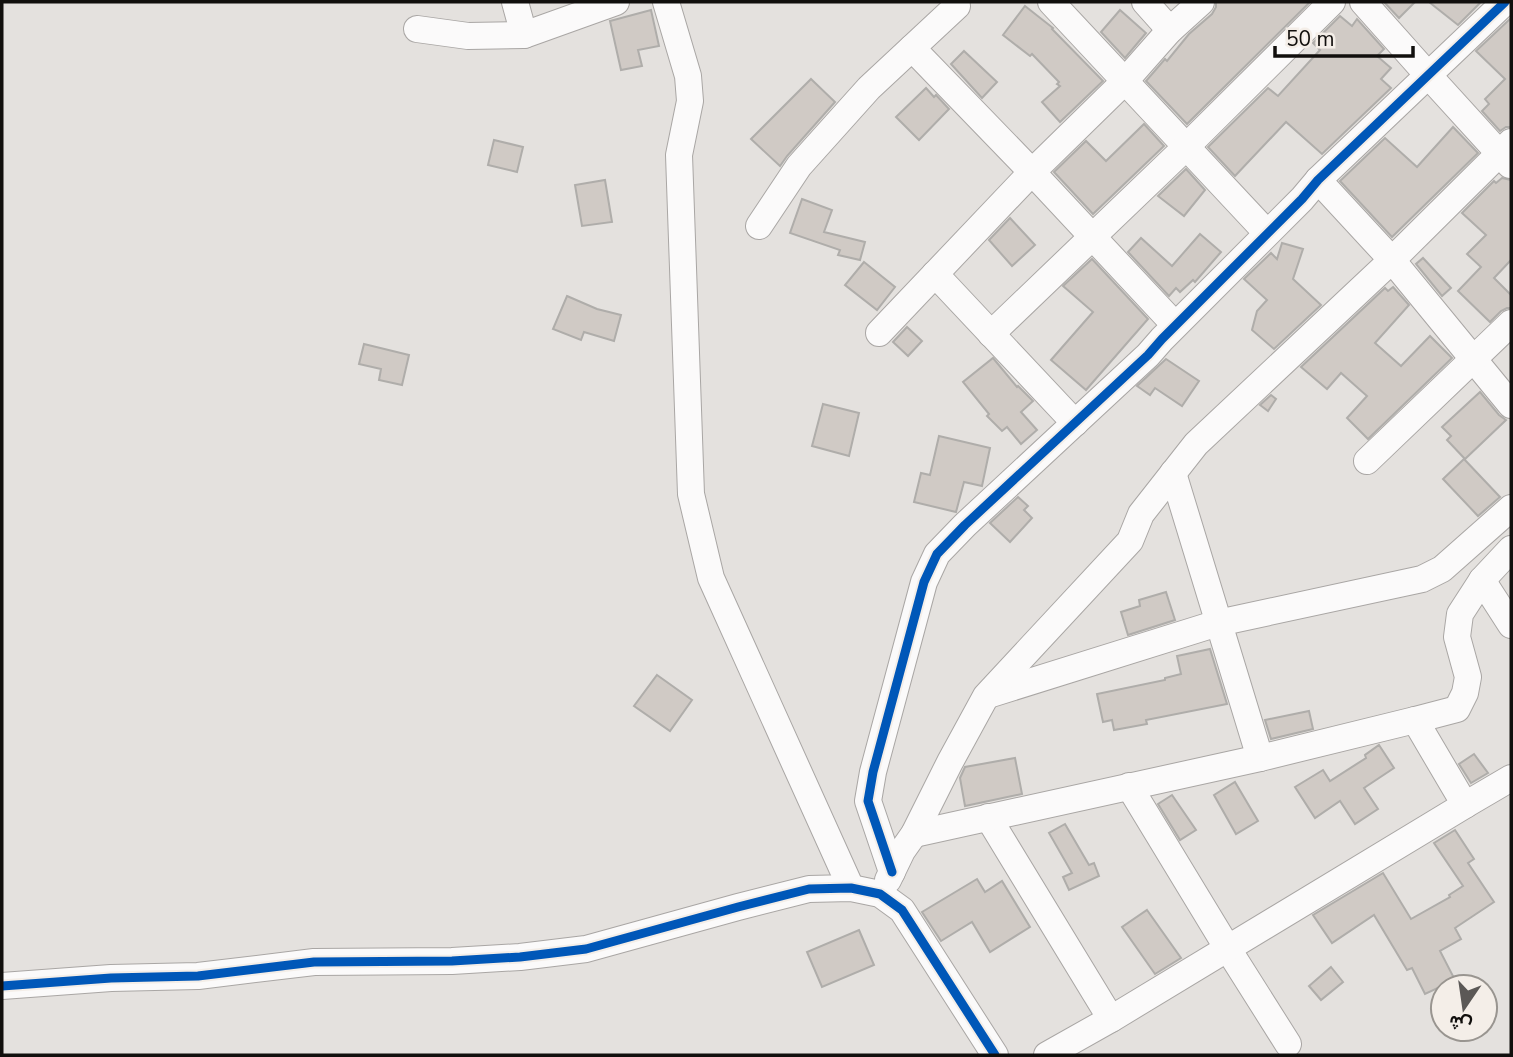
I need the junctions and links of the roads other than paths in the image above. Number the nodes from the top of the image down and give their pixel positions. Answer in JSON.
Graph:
{"nodes":[{"id":1,"x":515,"y":2,"type":"edge"},
{"id":2,"x":616,"y":2,"type":"edge"},
{"id":3,"x":666,"y":2,"type":"edge"},
{"id":4,"x":1051,"y":2,"type":"edge"},
{"id":5,"x":1145,"y":2,"type":"edge"},
{"id":6,"x":1201,"y":2,"type":"edge"},
{"id":7,"x":1332,"y":2,"type":"edge"},
{"id":8,"x":1363,"y":2,"type":"edge"},
{"id":9,"x":1505,"y":2,"type":"edge"},
{"id":10,"x":957,"y":3,"type":"edge"},
{"id":11,"x":417,"y":29,"type":"dead end"},
{"id":12,"x":1170,"y":30,"type":"junction"},
{"id":13,"x":524,"y":34,"type":"junction"},
{"id":14,"x":912,"y":48,"type":"junction"},
{"id":15,"x":1428,"y":75,"type":"junction"},
{"id":16,"x":1125,"y":81,"type":"junction"},
{"id":17,"x":1186,"y":147,"type":"junction"},
{"id":18,"x":1507,"y":154,"type":"edge"},
{"id":19,"x":1032,"y":172,"type":"junction"},
{"id":20,"x":1318,"y":180,"type":"junction"},
{"id":21,"x":759,"y":226,"type":"dead end"},
{"id":22,"x":1267,"y":233,"type":"junction"},
{"id":23,"x":1093,"y":236,"type":"junction"},
{"id":24,"x":1392,"y":260,"type":"junction"},
{"id":25,"x":934,"y":274,"type":"junction"},
{"id":26,"x":1511,"y":323,"type":"edge"},
{"id":27,"x":1175,"y":325,"type":"junction"},
{"id":28,"x":878,"y":333,"type":"dead end"},
{"id":29,"x":992,"y":334,"type":"junction"},
{"id":30,"x":1474,"y":360,"type":"junction"},
{"id":31,"x":1511,"y":405,"type":"edge"},
{"id":32,"x":1075,"y":423,"type":"junction"},
{"id":33,"x":1367,"y":461,"type":"dead end"},
{"id":34,"x":1173,"y":473,"type":"junction"},
{"id":35,"x":1511,"y":508,"type":"edge"},
{"id":36,"x":1511,"y":550,"type":"edge"},
{"id":37,"x":1482,"y":580,"type":"junction"},
{"id":38,"x":1218,"y":623,"type":"junction"},
{"id":39,"x":1511,"y":625,"type":"edge"},
{"id":40,"x":986,"y":696,"type":"junction"},
{"id":41,"x":1415,"y":720,"type":"junction"},
{"id":42,"x":1260,"y":758,"type":"junction"},
{"id":43,"x":1511,"y":778,"type":"edge"},
{"id":44,"x":1129,"y":786,"type":"junction"},
{"id":45,"x":1465,"y":805,"type":"junction"},
{"id":46,"x":988,"y":817,"type":"junction"},
{"id":47,"x":914,"y":834,"type":"junction"},
{"id":48,"x":886,"y":883,"type":"junction"},
{"id":49,"x":851,"y":888,"type":"junction"},
{"id":50,"x":1228,"y":949,"type":"junction"},
{"id":51,"x":2,"y":986,"type":"edge"},
{"id":52,"x":1111,"y":1019,"type":"junction"},
{"id":53,"x":1288,"y":1044,"type":"dead end"},
{"id":54,"x":995,"y":1055,"type":"edge"},
{"id":55,"x":1047,"y":1055,"type":"edge"}],
"edges":[{"from":1,"to":13,"type":"street"},
{"from":2,"to":13,"type":"street"},
{"from":3,"to":49,"type":"street"},
{"from":4,"to":16,"type":"street"},
{"from":5,"to":12,"type":"street"},
{"from":6,"to":12,"type":"street"},
{"from":7,"to":17,"type":"street"},
{"from":8,"to":15,"type":"street"},
{"from":9,"to":15,"type":"street"},
{"from":10,"to":14,"type":"street"},
{"from":11,"to":13,"type":"street"},
{"from":12,"to":16,"type":"street"},
{"from":14,"to":19,"type":"street"},
{"from":14,"to":21,"type":"street"},
{"from":15,"to":18,"type":"street"},
{"from":15,"to":20,"type":"street"},
{"from":16,"to":17,"type":"street"},
{"from":16,"to":19,"type":"street"},
{"from":17,"to":22,"type":"street"},
{"from":17,"to":23,"type":"street"},
{"from":18,"to":24,"type":"street"},
{"from":19,"to":23,"type":"street"},
{"from":19,"to":25,"type":"street"},
{"from":20,"to":22,"type":"street"},
{"from":20,"to":24,"type":"street"},
{"from":22,"to":27,"type":"street"},
{"from":23,"to":27,"type":"street"},
{"from":23,"to":29,"type":"street"},
{"from":24,"to":30,"type":"street"},
{"from":24,"to":34,"type":"street"},
{"from":25,"to":28,"type":"street"},
{"from":25,"to":29,"type":"street"},
{"from":26,"to":30,"type":"street"},
{"from":27,"to":32,"type":"street"},
{"from":29,"to":32,"type":"street"},
{"from":30,"to":31,"type":"street"},
{"from":30,"to":33,"type":"street"},
{"from":32,"to":48,"type":"street"},
{"from":34,"to":38,"type":"street"},
{"from":34,"to":40,"type":"street"},
{"from":35,"to":38,"type":"street"},
{"from":36,"to":37,"type":"street"},
{"from":37,"to":39,"type":"street"},
{"from":37,"to":41,"type":"street"},
{"from":38,"to":40,"type":"street"},
{"from":38,"to":42,"type":"street"},
{"from":40,"to":47,"type":"street"},
{"from":41,"to":42,"type":"street"},
{"from":41,"to":45,"type":"street"},
{"from":42,"to":44,"type":"street"},
{"from":43,"to":45,"type":"street"},
{"from":44,"to":46,"type":"street"},
{"from":44,"to":50,"type":"street"},
{"from":45,"to":50,"type":"street"},
{"from":46,"to":47,"type":"street"},
{"from":46,"to":52,"type":"street"},
{"from":47,"to":48,"type":"street"},
{"from":48,"to":49,"type":"street"},
{"from":48,"to":54,"type":"street"},
{"from":49,"to":51,"type":"street"},
{"from":50,"to":52,"type":"street"},
{"from":50,"to":53,"type":"street"},
{"from":52,"to":55,"type":"street"}]}
